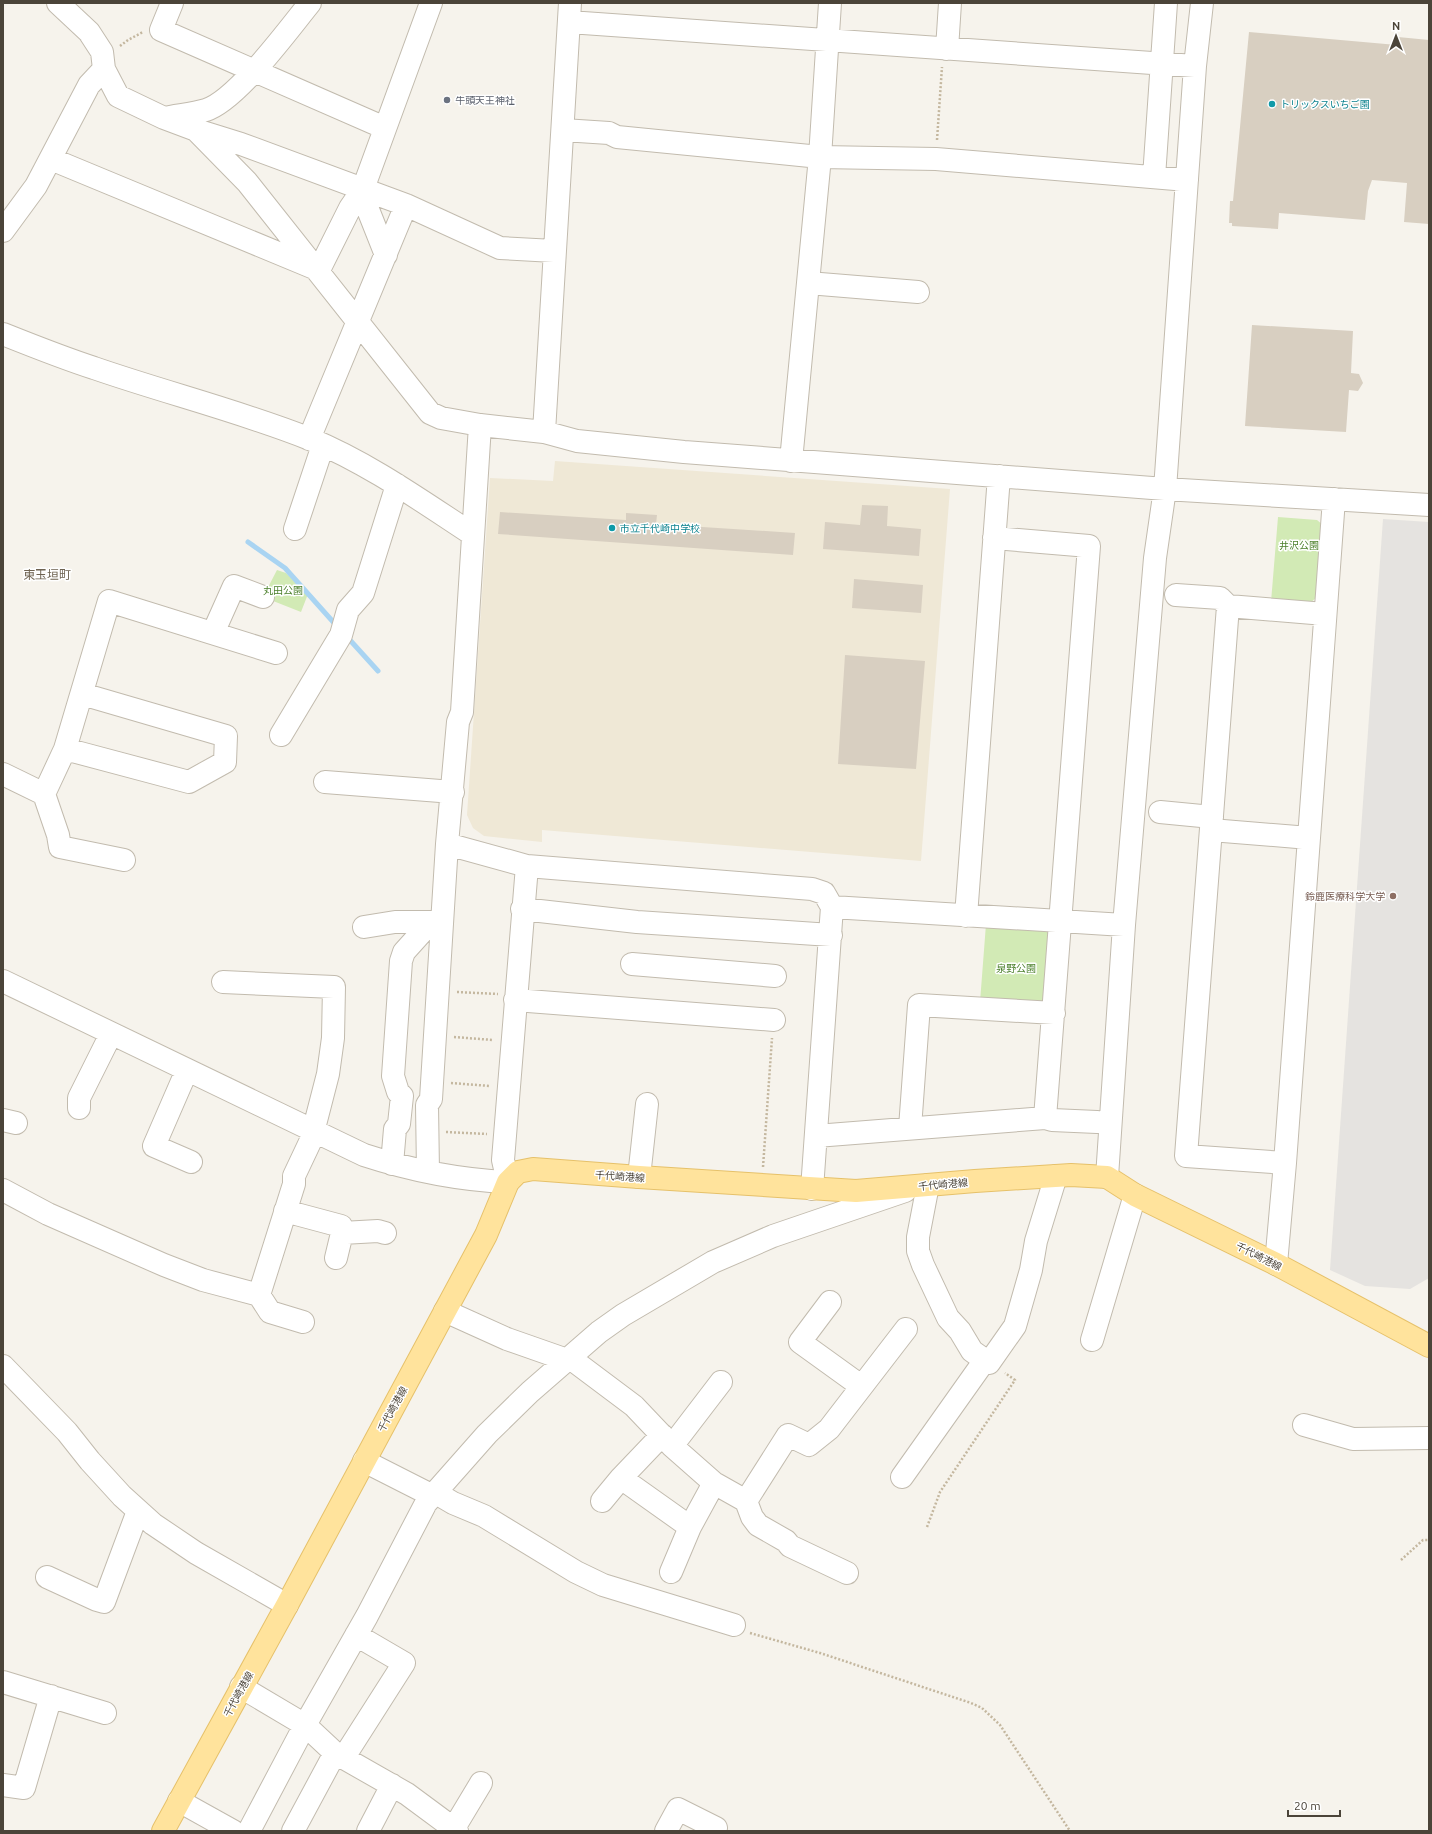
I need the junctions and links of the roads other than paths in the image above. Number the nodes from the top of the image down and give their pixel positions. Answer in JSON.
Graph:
{"nodes":[{"id":1,"x":58,"y":3,"type":"edge"},
{"id":2,"x":172,"y":3,"type":"edge"},
{"id":3,"x":310,"y":3,"type":"edge"},
{"id":4,"x":430,"y":3,"type":"edge"},
{"id":5,"x":830,"y":3,"type":"edge"},
{"id":6,"x":950,"y":3,"type":"edge"},
{"id":7,"x":1166,"y":3,"type":"edge"},
{"id":8,"x":1202,"y":3,"type":"edge"},
{"id":9,"x":570,"y":12,"type":"edge"},
{"id":10,"x":827,"y":40,"type":"junction"},
{"id":11,"x":945,"y":49,"type":"junction"},
{"id":12,"x":1161,"y":64,"type":"junction"},
{"id":13,"x":1195,"y":66,"type":"junction"},
{"id":14,"x":104,"y":69,"type":"junction"},
{"id":15,"x":255,"y":70,"type":"junction"},
{"id":16,"x":164,"y":118,"type":"junction"},
{"id":17,"x":385,"y":128,"type":"junction"},
{"id":18,"x":196,"y":130,"type":"junction"},
{"id":19,"x":563,"y":130,"type":"junction"},
{"id":20,"x":820,"y":157,"type":"junction"},
{"id":21,"x":51,"y":159,"type":"junction"},
{"id":22,"x":1154,"y":178,"type":"junction"},
{"id":23,"x":1187,"y":180,"type":"junction"},
{"id":24,"x":362,"y":190,"type":"junction"},
{"id":25,"x":406,"y":206,"type":"junction"},
{"id":26,"x":3,"y":231,"type":"edge"},
{"id":27,"x":554,"y":251,"type":"junction"},
{"id":28,"x":386,"y":255,"type":"junction"},
{"id":29,"x":318,"y":270,"type":"junction"},
{"id":30,"x":808,"y":283,"type":"junction"},
{"id":31,"x":918,"y":292,"type":"dead end"},
{"id":32,"x":357,"y":322,"type":"junction"},
{"id":33,"x":3,"y":334,"type":"edge"},
{"id":34,"x":480,"y":425,"type":"junction"},
{"id":35,"x":544,"y":432,"type":"junction"},
{"id":36,"x":316,"y":442,"type":"junction"},
{"id":37,"x":791,"y":461,"type":"junction"},
{"id":38,"x":999,"y":476,"type":"junction"},
{"id":39,"x":397,"y":485,"type":"junction"},
{"id":40,"x":1165,"y":489,"type":"junction"},
{"id":41,"x":1334,"y":499,"type":"junction"},
{"id":42,"x":1429,"y":505,"type":"edge"},
{"id":43,"x":295,"y":529,"type":"dead end"},
{"id":44,"x":472,"y":534,"type":"junction"},
{"id":45,"x":994,"y":538,"type":"junction"},
{"id":46,"x":1176,"y":595,"type":"dead end"},
{"id":47,"x":263,"y":597,"type":"dead end"},
{"id":48,"x":1228,"y":606,"type":"junction"},
{"id":49,"x":1326,"y":614,"type":"junction"},
{"id":50,"x":213,"y":633,"type":"junction"},
{"id":51,"x":276,"y":653,"type":"dead end"},
{"id":52,"x":82,"y":694,"type":"junction"},
{"id":53,"x":281,"y":735,"type":"dead end"},
{"id":54,"x":65,"y":749,"type":"junction"},
{"id":55,"x":3,"y":774,"type":"edge"},
{"id":56,"x":325,"y":782,"type":"dead end"},
{"id":57,"x":453,"y":792,"type":"junction"},
{"id":58,"x":44,"y":794,"type":"junction"},
{"id":59,"x":1160,"y":812,"type":"dead end"},
{"id":60,"x":1212,"y":824,"type":"junction"},
{"id":61,"x":1309,"y":838,"type":"junction"},
{"id":62,"x":448,"y":844,"type":"junction"},
{"id":63,"x":124,"y":860,"type":"dead end"},
{"id":64,"x":527,"y":866,"type":"junction"},
{"id":65,"x":832,"y":907,"type":"junction"},
{"id":66,"x":522,"y":909,"type":"junction"},
{"id":67,"x":966,"y":916,"type":"junction"},
{"id":68,"x":437,"y":922,"type":"junction"},
{"id":69,"x":1061,"y":922,"type":"junction"},
{"id":70,"x":1124,"y":925,"type":"junction"},
{"id":71,"x":364,"y":927,"type":"dead end"},
{"id":72,"x":831,"y":935,"type":"junction"},
{"id":73,"x":632,"y":964,"type":"dead end"},
{"id":74,"x":775,"y":976,"type":"dead end"},
{"id":75,"x":3,"y":981,"type":"edge"},
{"id":76,"x":223,"y":982,"type":"dead end"},
{"id":77,"x":515,"y":997,"type":"junction"},
{"id":78,"x":1054,"y":1013,"type":"junction"},
{"id":79,"x":774,"y":1020,"type":"road end"},
{"id":80,"x":111,"y":1034,"type":"junction"},
{"id":81,"x":187,"y":1070,"type":"junction"},
{"id":82,"x":647,"y":1104,"type":"dead end"},
{"id":83,"x":80,"y":1108,"type":"dead end"},
{"id":84,"x":1045,"y":1118,"type":"junction"},
{"id":85,"x":1098,"y":1122,"type":"dead end"},
{"id":86,"x":910,"y":1128,"type":"junction"},
{"id":87,"x":313,"y":1131,"type":"junction"},
{"id":88,"x":816,"y":1136,"type":"junction"},
{"id":89,"x":191,"y":1162,"type":"dead end"},
{"id":90,"x":1285,"y":1163,"type":"junction"},
{"id":91,"x":392,"y":1164,"type":"junction"},
{"id":92,"x":428,"y":1172,"type":"junction"},
{"id":93,"x":1056,"y":1176,"type":"junction"},
{"id":94,"x":639,"y":1177,"type":"junction"},
{"id":95,"x":1107,"y":1177,"type":"junction"},
{"id":96,"x":508,"y":1182,"type":"junction"},
{"id":97,"x":924,"y":1186,"type":"junction"},
{"id":98,"x":812,"y":1189,"type":"junction"},
{"id":99,"x":3,"y":1190,"type":"edge"},
{"id":100,"x":1135,"y":1195,"type":"junction"},
{"id":101,"x":285,"y":1211,"type":"junction"},
{"id":102,"x":342,"y":1233,"type":"junction"},
{"id":103,"x":385,"y":1234,"type":"dead end"},
{"id":104,"x":336,"y":1258,"type":"dead end"},
{"id":105,"x":1276,"y":1264,"type":"junction"},
{"id":106,"x":259,"y":1295,"type":"junction"},
{"id":107,"x":830,"y":1302,"type":"dead end"},
{"id":108,"x":445,"y":1311,"type":"junction"},
{"id":109,"x":303,"y":1322,"type":"dead end"},
{"id":110,"x":906,"y":1329,"type":"dead end"},
{"id":111,"x":1092,"y":1340,"type":"dead end"},
{"id":112,"x":1429,"y":1346,"type":"edge"},
{"id":113,"x":569,"y":1359,"type":"junction"},
{"id":114,"x":987,"y":1362,"type":"junction"},
{"id":115,"x":3,"y":1366,"type":"edge"},
{"id":116,"x":720,"y":1382,"type":"dead end"},
{"id":117,"x":861,"y":1386,"type":"junction"},
{"id":118,"x":1304,"y":1425,"type":"dead end"},
{"id":119,"x":1429,"y":1438,"type":"edge"},
{"id":120,"x":667,"y":1441,"type":"junction"},
{"id":121,"x":364,"y":1461,"type":"junction"},
{"id":122,"x":902,"y":1477,"type":"dead end"},
{"id":123,"x":621,"y":1478,"type":"junction"},
{"id":124,"x":714,"y":1483,"type":"junction"},
{"id":125,"x":434,"y":1494,"type":"junction"},
{"id":126,"x":602,"y":1501,"type":"dead end"},
{"id":127,"x":746,"y":1502,"type":"junction"},
{"id":128,"x":138,"y":1511,"type":"junction"},
{"id":129,"x":690,"y":1527,"type":"junction"},
{"id":130,"x":672,"y":1572,"type":"dead end"},
{"id":131,"x":847,"y":1573,"type":"dead end"},
{"id":132,"x":47,"y":1577,"type":"dead end"},
{"id":133,"x":287,"y":1605,"type":"junction"},
{"id":134,"x":734,"y":1625,"type":"road end"},
{"id":135,"x":356,"y":1635,"type":"junction"},
{"id":136,"x":3,"y":1682,"type":"edge"},
{"id":137,"x":241,"y":1687,"type":"junction"},
{"id":138,"x":51,"y":1696,"type":"junction"},
{"id":139,"x":105,"y":1713,"type":"dead end"},
{"id":140,"x":305,"y":1725,"type":"junction"},
{"id":141,"x":340,"y":1755,"type":"junction"},
{"id":142,"x":481,"y":1783,"type":"dead end"},
{"id":143,"x":3,"y":1785,"type":"edge"},
{"id":144,"x":392,"y":1785,"type":"junction"},
{"id":145,"x":179,"y":1801,"type":"junction"},
{"id":146,"x":716,"y":1828,"type":"dead end"},
{"id":147,"x":455,"y":1830,"type":"edge"},
{"id":148,"x":163,"y":1831,"type":"edge"},
{"id":149,"x":233,"y":1831,"type":"edge"},
{"id":150,"x":249,"y":1831,"type":"edge"},
{"id":151,"x":293,"y":1831,"type":"edge"},
{"id":152,"x":368,"y":1831,"type":"edge"},
{"id":153,"x":666,"y":1831,"type":"edge"}],
"edges":[{"from":1,"to":14,"type":"street"},
{"from":2,"to":15,"type":"street"},
{"from":3,"to":15,"type":"street"},
{"from":4,"to":17,"type":"street"},
{"from":5,"to":10,"type":"street"},
{"from":6,"to":11,"type":"street"},
{"from":7,"to":12,"type":"street"},
{"from":8,"to":13,"type":"street"},
{"from":9,"to":10,"type":"street"},
{"from":9,"to":19,"type":"street"},
{"from":10,"to":11,"type":"street"},
{"from":10,"to":20,"type":"street"},
{"from":11,"to":12,"type":"street"},
{"from":12,"to":13,"type":"street"},
{"from":12,"to":22,"type":"street"},
{"from":13,"to":23,"type":"street"},
{"from":14,"to":16,"type":"street"},
{"from":14,"to":21,"type":"street"},
{"from":15,"to":16,"type":"street"},
{"from":15,"to":17,"type":"street"},
{"from":16,"to":18,"type":"street"},
{"from":17,"to":24,"type":"street"},
{"from":18,"to":24,"type":"street"},
{"from":18,"to":29,"type":"street"},
{"from":19,"to":20,"type":"street"},
{"from":19,"to":27,"type":"street"},
{"from":20,"to":22,"type":"street"},
{"from":20,"to":30,"type":"street"},
{"from":21,"to":26,"type":"street"},
{"from":21,"to":29,"type":"street"},
{"from":22,"to":23,"type":"street"},
{"from":23,"to":40,"type":"street"},
{"from":24,"to":25,"type":"street"},
{"from":24,"to":28,"type":"street"},
{"from":24,"to":29,"type":"street"},
{"from":25,"to":27,"type":"street"},
{"from":25,"to":28,"type":"street"},
{"from":27,"to":35,"type":"street"},
{"from":28,"to":32,"type":"street"},
{"from":29,"to":32,"type":"street"},
{"from":30,"to":31,"type":"street"},
{"from":30,"to":37,"type":"street"},
{"from":32,"to":34,"type":"street"},
{"from":32,"to":36,"type":"street"},
{"from":33,"to":36,"type":"street"},
{"from":34,"to":35,"type":"street"},
{"from":34,"to":44,"type":"street"},
{"from":35,"to":37,"type":"street"},
{"from":36,"to":39,"type":"street"},
{"from":36,"to":43,"type":"street"},
{"from":37,"to":38,"type":"street"},
{"from":38,"to":40,"type":"street"},
{"from":38,"to":45,"type":"street"},
{"from":39,"to":44,"type":"street"},
{"from":39,"to":53,"type":"street"},
{"from":40,"to":41,"type":"street"},
{"from":40,"to":70,"type":"street"},
{"from":41,"to":42,"type":"street"},
{"from":41,"to":49,"type":"street"},
{"from":44,"to":57,"type":"street"},
{"from":45,"to":67,"type":"street"},
{"from":45,"to":69,"type":"street"},
{"from":46,"to":48,"type":"street"},
{"from":47,"to":50,"type":"street"},
{"from":48,"to":49,"type":"street"},
{"from":48,"to":60,"type":"street"},
{"from":49,"to":61,"type":"street"},
{"from":50,"to":51,"type":"street"},
{"from":50,"to":52,"type":"street"},
{"from":52,"to":54,"type":"street"},
{"from":52,"to":54,"type":"street"},
{"from":54,"to":58,"type":"street"},
{"from":55,"to":58,"type":"street"},
{"from":56,"to":57,"type":"street"},
{"from":57,"to":62,"type":"street"},
{"from":58,"to":63,"type":"street"},
{"from":59,"to":60,"type":"street"},
{"from":60,"to":61,"type":"street"},
{"from":60,"to":90,"type":"street"},
{"from":61,"to":90,"type":"street"},
{"from":62,"to":64,"type":"street"},
{"from":62,"to":68,"type":"street"},
{"from":64,"to":65,"type":"street"},
{"from":64,"to":66,"type":"street"},
{"from":65,"to":67,"type":"street"},
{"from":65,"to":72,"type":"street"},
{"from":66,"to":72,"type":"street"},
{"from":66,"to":77,"type":"street"},
{"from":67,"to":69,"type":"street"},
{"from":68,"to":71,"type":"street"},
{"from":68,"to":91,"type":"street"},
{"from":68,"to":92,"type":"street"},
{"from":69,"to":70,"type":"street"},
{"from":69,"to":78,"type":"street"},
{"from":70,"to":95,"type":"street"},
{"from":72,"to":88,"type":"street"},
{"from":73,"to":74,"type":"street"},
{"from":75,"to":80,"type":"street"},
{"from":76,"to":87,"type":"street"},
{"from":77,"to":79,"type":"street"},
{"from":77,"to":96,"type":"street"},
{"from":78,"to":84,"type":"street"},
{"from":78,"to":86,"type":"street"},
{"from":80,"to":81,"type":"street"},
{"from":80,"to":83,"type":"street"},
{"from":81,"to":87,"type":"street"},
{"from":81,"to":89,"type":"street"},
{"from":82,"to":94,"type":"street"},
{"from":84,"to":85,"type":"street"},
{"from":84,"to":86,"type":"street"},
{"from":86,"to":88,"type":"street"},
{"from":87,"to":91,"type":"street"},
{"from":87,"to":101,"type":"street"},
{"from":88,"to":98,"type":"street"},
{"from":90,"to":105,"type":"street"},
{"from":91,"to":92,"type":"street"},
{"from":92,"to":96,"type":"street"},
{"from":93,"to":95,"type":"main road","name":"千代崎港線"},
{"from":93,"to":97,"type":"main road","name":"千代崎港線"},
{"from":93,"to":114,"type":"street"},
{"from":94,"to":96,"type":"main road","name":"千代崎港線"},
{"from":94,"to":98,"type":"main road","name":"千代崎港線"},
{"from":95,"to":100,"type":"main road","name":"千代崎港線"},
{"from":96,"to":108,"type":"main road","name":"千代崎港線"},
{"from":97,"to":98,"type":"main road","name":"千代崎港線"},
{"from":97,"to":113,"type":"street"},
{"from":97,"to":114,"type":"street"},
{"from":99,"to":106,"type":"street"},
{"from":100,"to":105,"type":"main road","name":"千代崎港線"},
{"from":100,"to":111,"type":"street"},
{"from":101,"to":102,"type":"street"},
{"from":101,"to":106,"type":"street"},
{"from":102,"to":103,"type":"street"},
{"from":102,"to":104,"type":"street"},
{"from":105,"to":112,"type":"main road","name":"千代崎港線"},
{"from":106,"to":109,"type":"street"},
{"from":107,"to":117,"type":"street"},
{"from":108,"to":113,"type":"street"},
{"from":108,"to":121,"type":"main road","name":"千代崎港線"},
{"from":110,"to":117,"type":"street"},
{"from":113,"to":120,"type":"street"},
{"from":113,"to":125,"type":"street"},
{"from":114,"to":122,"type":"street"},
{"from":115,"to":128,"type":"street"},
{"from":116,"to":120,"type":"street"},
{"from":117,"to":127,"type":"street"},
{"from":118,"to":119,"type":"street"},
{"from":120,"to":123,"type":"street"},
{"from":120,"to":124,"type":"street"},
{"from":121,"to":125,"type":"street"},
{"from":121,"to":133,"type":"main road","name":"千代崎港線"},
{"from":123,"to":126,"type":"street"},
{"from":123,"to":129,"type":"street"},
{"from":124,"to":127,"type":"street"},
{"from":124,"to":129,"type":"street"},
{"from":125,"to":134,"type":"street"},
{"from":125,"to":135,"type":"street"},
{"from":127,"to":131,"type":"street"},
{"from":128,"to":132,"type":"street"},
{"from":128,"to":133,"type":"street"},
{"from":129,"to":130,"type":"street"},
{"from":133,"to":137,"type":"main road","name":"千代崎港線"},
{"from":135,"to":140,"type":"street"},
{"from":135,"to":141,"type":"street"},
{"from":136,"to":138,"type":"street"},
{"from":137,"to":140,"type":"street"},
{"from":137,"to":145,"type":"main road","name":"千代崎港線"},
{"from":138,"to":139,"type":"street"},
{"from":138,"to":143,"type":"street"},
{"from":140,"to":141,"type":"street"},
{"from":140,"to":150,"type":"street"},
{"from":141,"to":144,"type":"street"},
{"from":141,"to":151,"type":"street"},
{"from":142,"to":147,"type":"street"},
{"from":144,"to":147,"type":"street"},
{"from":144,"to":152,"type":"street"},
{"from":145,"to":148,"type":"main road","name":"千代崎港線"},
{"from":145,"to":149,"type":"street"},
{"from":146,"to":153,"type":"street"}]}
